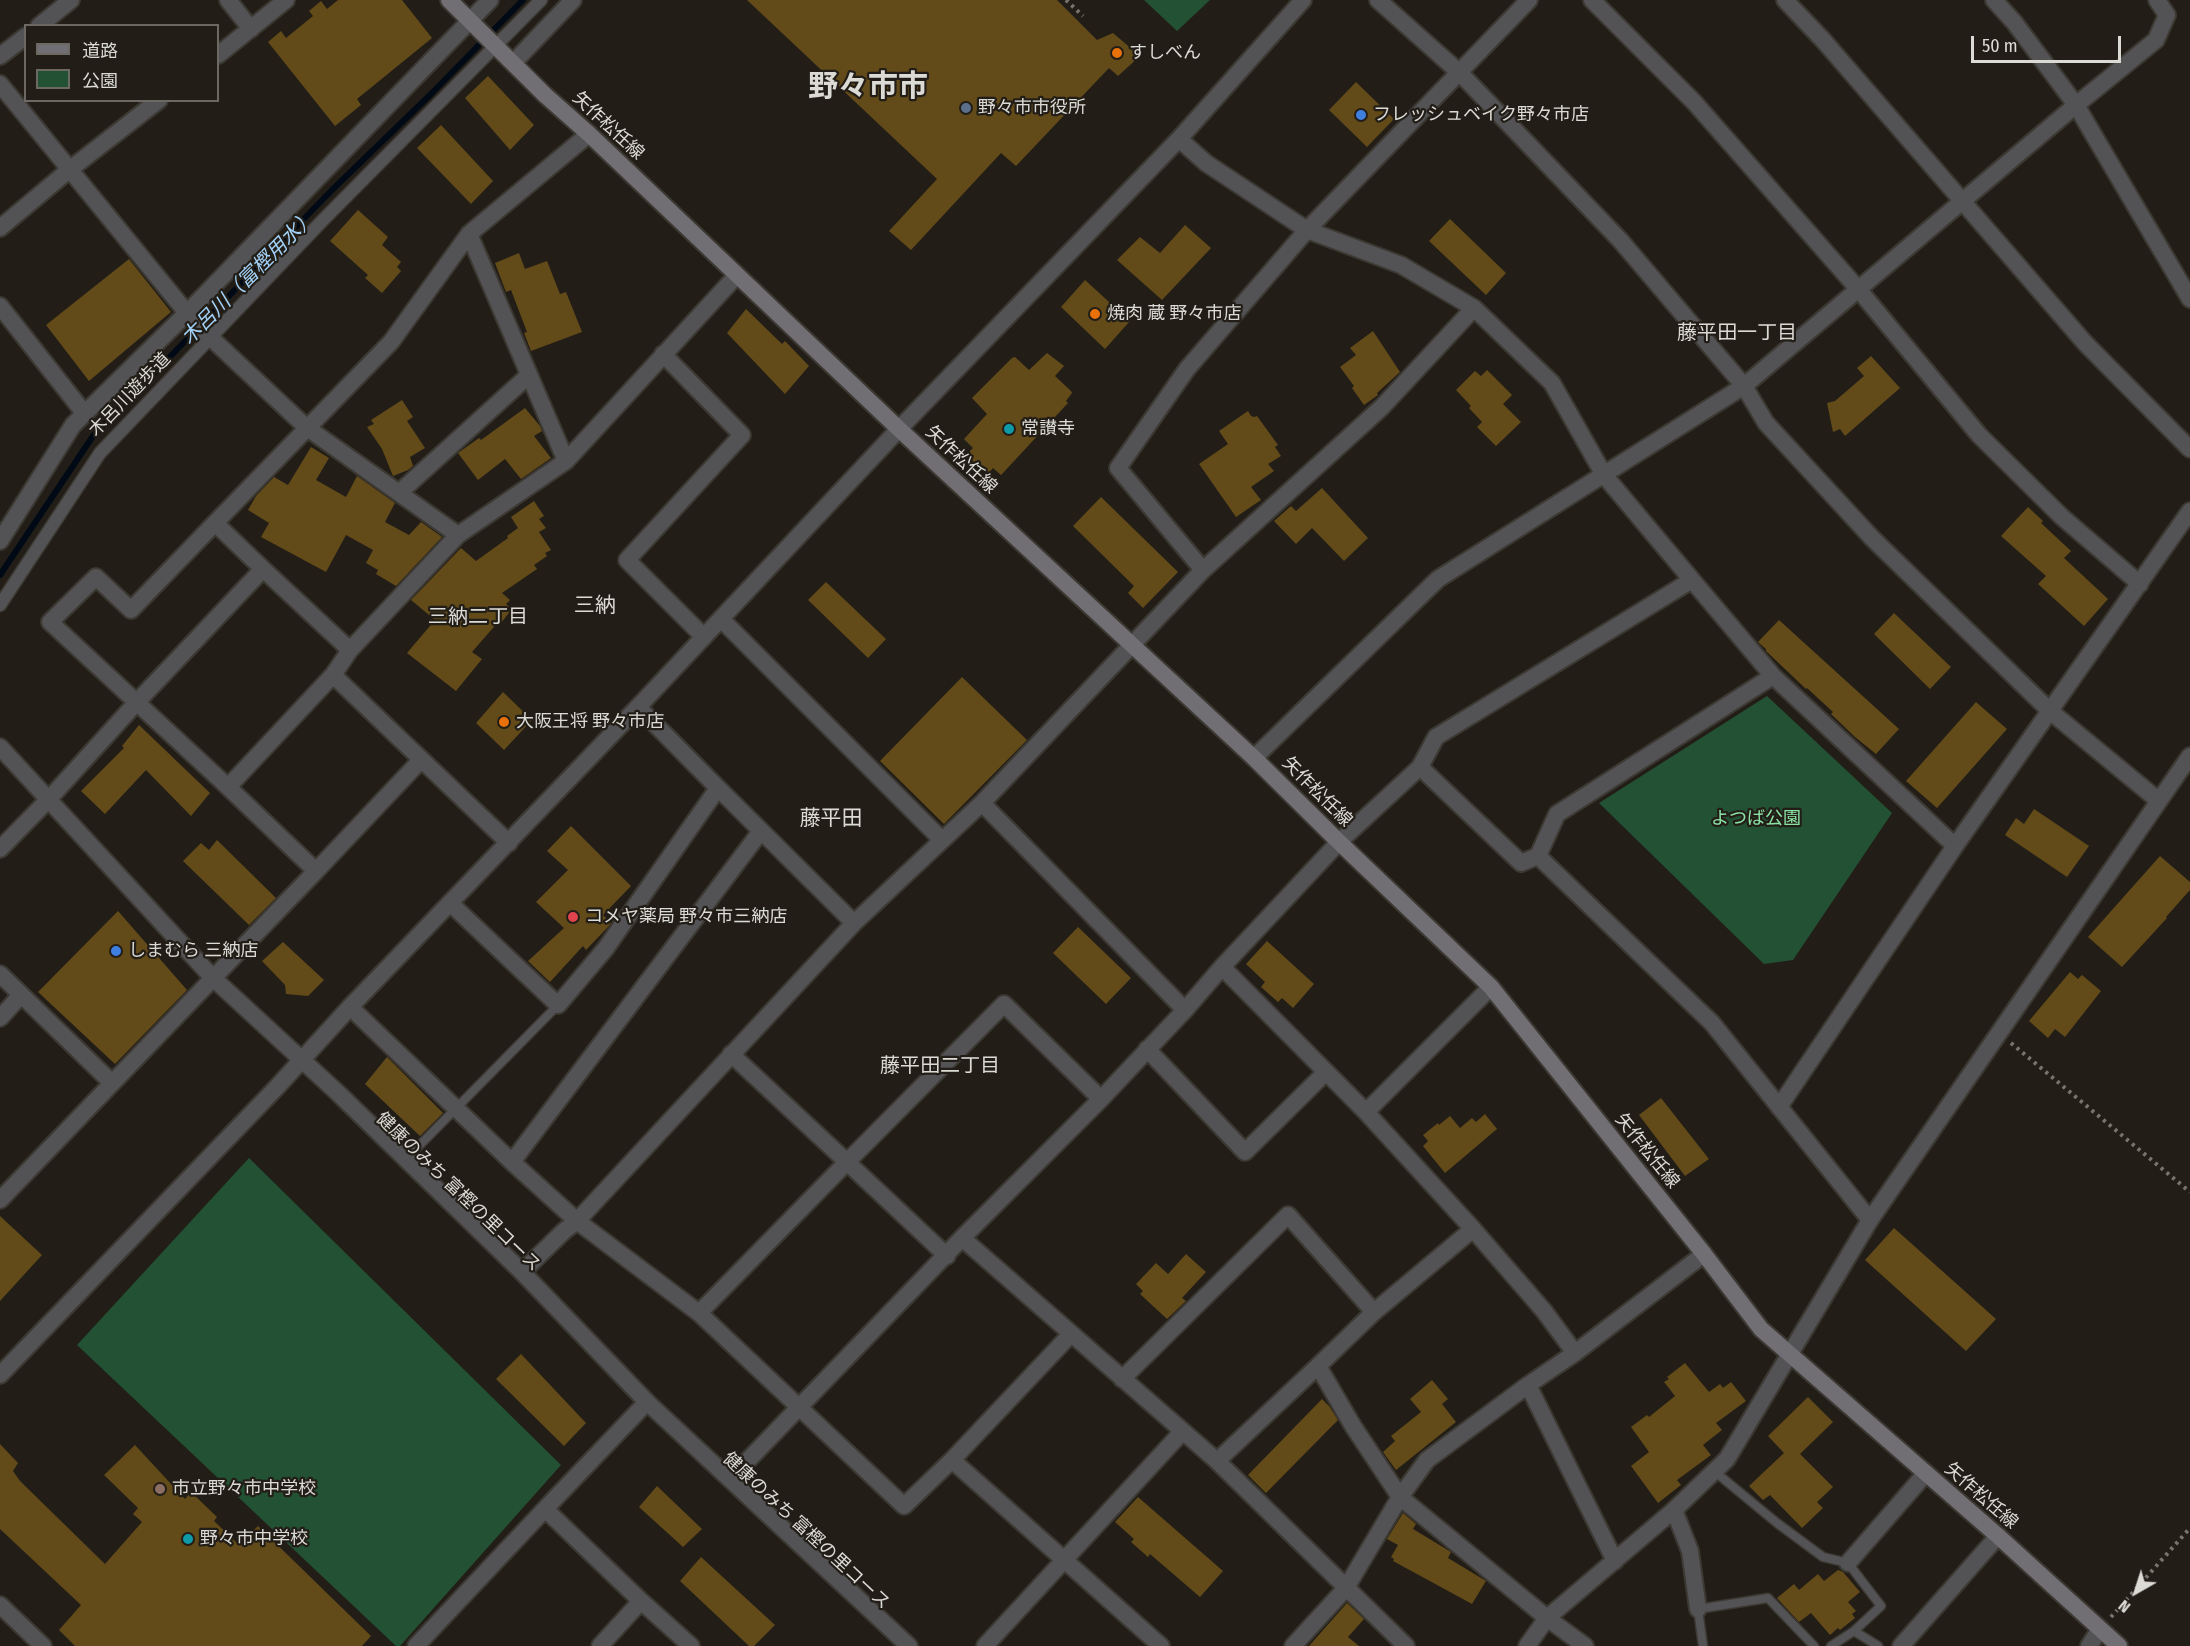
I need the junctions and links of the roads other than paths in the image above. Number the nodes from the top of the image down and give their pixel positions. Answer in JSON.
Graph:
{"nodes":[{"id":1,"x":71,"y":0,"type":"edge"},
{"id":2,"x":228,"y":0,"type":"edge"},
{"id":3,"x":286,"y":0,"type":"edge"},
{"id":4,"x":449,"y":0,"type":"edge"},
{"id":5,"x":490,"y":0,"type":"edge"},
{"id":6,"x":541,"y":0,"type":"edge"},
{"id":7,"x":573,"y":0,"type":"edge"},
{"id":8,"x":1303,"y":0,"type":"edge"},
{"id":9,"x":1378,"y":0,"type":"edge"},
{"id":10,"x":1529,"y":0,"type":"edge"},
{"id":11,"x":1592,"y":0,"type":"edge"},
{"id":12,"x":1785,"y":0,"type":"edge"},
{"id":13,"x":1994,"y":0,"type":"edge"},
{"id":14,"x":2157,"y":0,"type":"edge"},
{"id":15,"x":41,"y":24,"type":"edge"},
{"id":16,"x":475,"y":25,"type":"junction"},
{"id":17,"x":251,"y":29,"type":"junction"},
{"id":18,"x":24,"y":38,"type":"edge"},
{"id":19,"x":496,"y":45,"type":"junction"},
{"id":20,"x":219,"y":54,"type":"edge"},
{"id":21,"x":0,"y":56,"type":"edge"},
{"id":22,"x":514,"y":62,"type":"junction"},
{"id":23,"x":1460,"y":73,"type":"junction"},
{"id":24,"x":0,"y":84,"type":"edge"},
{"id":25,"x":156,"y":102,"type":"edge"},
{"id":26,"x":2076,"y":105,"type":"junction"},
{"id":27,"x":589,"y":134,"type":"junction"},
{"id":28,"x":1179,"y":139,"type":"junction"},
{"id":29,"x":69,"y":170,"type":"junction"},
{"id":30,"x":1963,"y":202,"type":"junction"},
{"id":31,"x":0,"y":228,"type":"edge"},
{"id":32,"x":1307,"y":230,"type":"junction"},
{"id":33,"x":469,"y":234,"type":"junction"},
{"id":34,"x":737,"y":275,"type":"junction"},
{"id":35,"x":1859,"y":290,"type":"junction"},
{"id":36,"x":2190,"y":299,"type":"edge"},
{"id":37,"x":0,"y":306,"type":"edge"},
{"id":38,"x":1474,"y":308,"type":"junction"},
{"id":39,"x":200,"y":326,"type":"junction"},
{"id":40,"x":663,"y":354,"type":"junction"},
{"id":41,"x":529,"y":375,"type":"junction"},
{"id":42,"x":1744,"y":386,"type":"junction"},
{"id":43,"x":86,"y":414,"type":"junction"},
{"id":44,"x":306,"y":427,"type":"junction"},
{"id":45,"x":899,"y":429,"type":"junction"},
{"id":46,"x":2190,"y":450,"type":"edge"},
{"id":47,"x":566,"y":461,"type":"junction"},
{"id":48,"x":1604,"y":475,"type":"junction"},
{"id":49,"x":400,"y":492,"type":"junction"},
{"id":50,"x":2190,"y":511,"type":"edge"},
{"id":51,"x":214,"y":523,"type":"junction"},
{"id":52,"x":458,"y":534,"type":"junction"},
{"id":53,"x":1,"y":536,"type":"edge"},
{"id":54,"x":263,"y":569,"type":"junction"},
{"id":55,"x":1203,"y":570,"type":"junction"},
{"id":56,"x":1692,"y":580,"type":"junction"},
{"id":57,"x":2140,"y":584,"type":"junction"},
{"id":58,"x":0,"y":605,"type":"edge"},
{"id":59,"x":721,"y":619,"type":"junction"},
{"id":60,"x":704,"y":637,"type":"junction"},
{"id":61,"x":1131,"y":646,"type":"junction"},
{"id":62,"x":350,"y":650,"type":"junction"},
{"id":63,"x":333,"y":675,"type":"junction"},
{"id":64,"x":1773,"y":676,"type":"junction"},
{"id":65,"x":135,"y":703,"type":"junction"},
{"id":66,"x":638,"y":707,"type":"junction"},
{"id":67,"x":2050,"y":711,"type":"junction"},
{"id":68,"x":0,"y":747,"type":"edge"},
{"id":69,"x":2190,"y":756,"type":"edge"},
{"id":70,"x":1254,"y":758,"type":"junction"},
{"id":71,"x":421,"y":760,"type":"junction"},
{"id":72,"x":1420,"y":767,"type":"junction"},
{"id":73,"x":228,"y":788,"type":"junction"},
{"id":74,"x":718,"y":788,"type":"junction"},
{"id":75,"x":49,"y":799,"type":"junction"},
{"id":76,"x":2159,"y":801,"type":"junction"},
{"id":77,"x":982,"y":803,"type":"junction"},
{"id":78,"x":761,"y":831,"type":"junction"},
{"id":79,"x":941,"y":839,"type":"junction"},
{"id":80,"x":509,"y":843,"type":"junction"},
{"id":81,"x":1339,"y":843,"type":"junction"},
{"id":82,"x":1955,"y":846,"type":"junction"},
{"id":83,"x":0,"y":849,"type":"edge"},
{"id":84,"x":1538,"y":856,"type":"junction"},
{"id":85,"x":316,"y":871,"type":"junction"},
{"id":86,"x":450,"y":903,"type":"junction"},
{"id":87,"x":854,"y":923,"type":"junction"},
{"id":88,"x":1222,"y":967,"type":"junction"},
{"id":89,"x":0,"y":974,"type":"edge"},
{"id":90,"x":213,"y":978,"type":"junction"},
{"id":91,"x":1491,"y":987,"type":"junction"},
{"id":92,"x":21,"y":995,"type":"junction"},
{"id":93,"x":558,"y":1005,"type":"junction"},
{"id":94,"x":350,"y":1007,"type":"junction"},
{"id":95,"x":1185,"y":1010,"type":"junction"},
{"id":96,"x":0,"y":1018,"type":"edge"},
{"id":97,"x":1147,"y":1049,"type":"junction"},
{"id":98,"x":731,"y":1054,"type":"junction"},
{"id":99,"x":302,"y":1060,"type":"junction"},
{"id":100,"x":1326,"y":1072,"type":"junction"},
{"id":101,"x":112,"y":1083,"type":"junction"},
{"id":102,"x":1101,"y":1099,"type":"junction"},
{"id":103,"x":1779,"y":1107,"type":"junction"},
{"id":104,"x":457,"y":1110,"type":"junction"},
{"id":105,"x":1366,"y":1112,"type":"junction"},
{"id":106,"x":406,"y":1159,"type":"junction"},
{"id":107,"x":512,"y":1162,"type":"junction"},
{"id":108,"x":846,"y":1162,"type":"junction"},
{"id":109,"x":0,"y":1200,"type":"edge"},
{"id":110,"x":1870,"y":1220,"type":"junction"},
{"id":111,"x":577,"y":1221,"type":"junction"},
{"id":112,"x":1473,"y":1229,"type":"junction"},
{"id":113,"x":962,"y":1238,"type":"junction"},
{"id":114,"x":1704,"y":1254,"type":"junction"},
{"id":115,"x":947,"y":1256,"type":"junction"},
{"id":116,"x":522,"y":1272,"type":"junction"},
{"id":117,"x":1374,"y":1312,"type":"junction"},
{"id":118,"x":699,"y":1313,"type":"junction"},
{"id":119,"x":1071,"y":1334,"type":"junction"},
{"id":120,"x":1575,"y":1353,"type":"junction"},
{"id":121,"x":1789,"y":1353,"type":"junction"},
{"id":122,"x":1318,"y":1366,"type":"junction"},
{"id":123,"x":0,"y":1375,"type":"edge"},
{"id":124,"x":1122,"y":1379,"type":"junction"},
{"id":125,"x":1528,"y":1385,"type":"junction"},
{"id":126,"x":647,"y":1402,"type":"junction"},
{"id":127,"x":798,"y":1409,"type":"junction"},
{"id":128,"x":1182,"y":1432,"type":"junction"},
{"id":129,"x":952,"y":1460,"type":"junction"},
{"id":130,"x":1217,"y":1461,"type":"junction"},
{"id":131,"x":1714,"y":1471,"type":"junction"},
{"id":132,"x":1926,"y":1473,"type":"junction"},
{"id":133,"x":730,"y":1479,"type":"junction"},
{"id":134,"x":1400,"y":1497,"type":"junction"},
{"id":135,"x":545,"y":1509,"type":"junction"},
{"id":136,"x":1674,"y":1510,"type":"junction"},
{"id":137,"x":1998,"y":1536,"type":"junction"},
{"id":138,"x":1064,"y":1560,"type":"junction"},
{"id":139,"x":1615,"y":1561,"type":"junction"},
{"id":140,"x":1848,"y":1563,"type":"junction"},
{"id":141,"x":1346,"y":1588,"type":"junction"},
{"id":142,"x":641,"y":1601,"type":"junction"},
{"id":143,"x":0,"y":1605,"type":"edge"},
{"id":144,"x":1698,"y":1609,"type":"junction"},
{"id":145,"x":1547,"y":1618,"type":"junction"},
{"id":146,"x":2100,"y":1629,"type":"junction"},
{"id":147,"x":1854,"y":1631,"type":"junction"},
{"id":148,"x":43,"y":1646,"type":"edge"},
{"id":149,"x":416,"y":1646,"type":"edge"},
{"id":150,"x":600,"y":1646,"type":"edge"},
{"id":151,"x":691,"y":1646,"type":"edge"},
{"id":152,"x":909,"y":1646,"type":"edge"},
{"id":153,"x":985,"y":1646,"type":"edge"},
{"id":154,"x":1161,"y":1646,"type":"edge"},
{"id":155,"x":1293,"y":1646,"type":"edge"},
{"id":156,"x":1406,"y":1646,"type":"edge"},
{"id":157,"x":1527,"y":1646,"type":"edge"},
{"id":158,"x":1585,"y":1646,"type":"edge"},
{"id":159,"x":1703,"y":1646,"type":"edge"},
{"id":160,"x":1814,"y":1646,"type":"edge"},
{"id":161,"x":1831,"y":1646,"type":"edge"},
{"id":162,"x":1878,"y":1646,"type":"edge"},
{"id":163,"x":1901,"y":1646,"type":"edge"},
{"id":164,"x":2089,"y":1646,"type":"edge"},
{"id":165,"x":2119,"y":1646,"type":"edge"}],
"edges":[{"from":1,"to":15,"type":"street"},
{"from":2,"to":17,"type":"street"},
{"from":3,"to":17,"type":"street"},
{"from":4,"to":16,"type":"main road","name":"矢作松任線"},
{"from":5,"to":16,"type":"street"},
{"from":6,"to":19,"type":"street","name":"木呂川遊歩道"},
{"from":7,"to":22,"type":"street"},
{"from":8,"to":28,"type":"street"},
{"from":9,"to":23,"type":"street"},
{"from":10,"to":23,"type":"street"},
{"from":11,"to":35,"type":"street"},
{"from":12,"to":30,"type":"street"},
{"from":13,"to":26,"type":"street"},
{"from":14,"to":26,"type":"street"},
{"from":16,"to":19,"type":"main road","name":"矢作松任線"},
{"from":16,"to":39,"type":"street"},
{"from":17,"to":20,"type":"street"},
{"from":18,"to":21,"type":"street"},
{"from":19,"to":22,"type":"main road","name":"矢作松任線"},
{"from":19,"to":39,"type":"street","name":"木呂川遊歩道"},
{"from":22,"to":27,"type":"main road","name":"矢作松任線"},
{"from":23,"to":32,"type":"street"},
{"from":23,"to":42,"type":"street"},
{"from":24,"to":29,"type":"street"},
{"from":25,"to":29,"type":"street"},
{"from":26,"to":30,"type":"street"},
{"from":26,"to":36,"type":"street"},
{"from":27,"to":33,"type":"street"},
{"from":27,"to":34,"type":"main road","name":"矢作松任線"},
{"from":28,"to":32,"type":"street"},
{"from":28,"to":45,"type":"street"},
{"from":29,"to":31,"type":"street"},
{"from":29,"to":39,"type":"street"},
{"from":30,"to":35,"type":"street"},
{"from":30,"to":46,"type":"street"},
{"from":32,"to":38,"type":"street"},
{"from":32,"to":55,"type":"street"},
{"from":33,"to":41,"type":"street"},
{"from":33,"to":44,"type":"street"},
{"from":34,"to":40,"type":"street"},
{"from":34,"to":45,"type":"main road","name":"矢作松任線"},
{"from":35,"to":42,"type":"street"},
{"from":35,"to":57,"type":"street"},
{"from":37,"to":43,"type":"street"},
{"from":38,"to":48,"type":"street"},
{"from":38,"to":55,"type":"street"},
{"from":39,"to":43,"type":"street"},
{"from":39,"to":44,"type":"street"},
{"from":39,"to":58,"type":"street","name":"木呂川遊歩道"},
{"from":40,"to":47,"type":"street"},
{"from":40,"to":60,"type":"street"},
{"from":41,"to":47,"type":"street"},
{"from":41,"to":49,"type":"street"},
{"from":42,"to":48,"type":"street"},
{"from":42,"to":67,"type":"street"},
{"from":43,"to":53,"type":"street"},
{"from":44,"to":49,"type":"street"},
{"from":44,"to":51,"type":"street"},
{"from":45,"to":59,"type":"street"},
{"from":45,"to":61,"type":"main road","name":"矢作松任線"},
{"from":47,"to":52,"type":"street"},
{"from":48,"to":56,"type":"street"},
{"from":48,"to":70,"type":"street"},
{"from":49,"to":52,"type":"street"},
{"from":50,"to":57,"type":"street"},
{"from":51,"to":54,"type":"street"},
{"from":51,"to":65,"type":"street"},
{"from":52,"to":62,"type":"street"},
{"from":54,"to":62,"type":"street"},
{"from":54,"to":65,"type":"street"},
{"from":55,"to":61,"type":"street"},
{"from":56,"to":64,"type":"street"},
{"from":56,"to":72,"type":"street"},
{"from":57,"to":67,"type":"street"},
{"from":59,"to":60,"type":"street"},
{"from":59,"to":79,"type":"street"},
{"from":60,"to":66,"type":"street"},
{"from":61,"to":70,"type":"main road","name":"矢作松任線"},
{"from":61,"to":77,"type":"street"},
{"from":62,"to":63,"type":"street"},
{"from":63,"to":71,"type":"street"},
{"from":63,"to":73,"type":"street"},
{"from":64,"to":82,"type":"street"},
{"from":64,"to":84,"type":"street"},
{"from":65,"to":73,"type":"street"},
{"from":65,"to":75,"type":"street"},
{"from":66,"to":74,"type":"street"},
{"from":66,"to":80,"type":"street"},
{"from":67,"to":76,"type":"street"},
{"from":67,"to":82,"type":"street"},
{"from":68,"to":75,"type":"street"},
{"from":69,"to":76,"type":"street"},
{"from":70,"to":81,"type":"main road","name":"矢作松任線"},
{"from":71,"to":80,"type":"street"},
{"from":71,"to":85,"type":"street"},
{"from":72,"to":81,"type":"street"},
{"from":72,"to":84,"type":"street"},
{"from":73,"to":85,"type":"street"},
{"from":74,"to":78,"type":"street"},
{"from":74,"to":93,"type":"street"},
{"from":75,"to":83,"type":"street"},
{"from":75,"to":90,"type":"street"},
{"from":76,"to":110,"type":"street"},
{"from":77,"to":79,"type":"street"},
{"from":77,"to":95,"type":"street"},
{"from":78,"to":87,"type":"street"},
{"from":78,"to":107,"type":"street"},
{"from":79,"to":87,"type":"street"},
{"from":80,"to":86,"type":"street"},
{"from":81,"to":88,"type":"street"},
{"from":81,"to":91,"type":"main road","name":"矢作松任線"},
{"from":82,"to":103,"type":"street"},
{"from":84,"to":103,"type":"street"},
{"from":85,"to":90,"type":"street"},
{"from":86,"to":93,"type":"street"},
{"from":86,"to":94,"type":"street"},
{"from":87,"to":98,"type":"street"},
{"from":88,"to":95,"type":"street"},
{"from":88,"to":100,"type":"street"},
{"from":89,"to":92,"type":"street"},
{"from":90,"to":99,"type":"street"},
{"from":90,"to":101,"type":"street"},
{"from":91,"to":105,"type":"street"},
{"from":91,"to":114,"type":"main road","name":"矢作松任線"},
{"from":92,"to":96,"type":"street"},
{"from":92,"to":101,"type":"street"},
{"from":93,"to":104,"type":"lane"},
{"from":94,"to":99,"type":"street"},
{"from":94,"to":104,"type":"street"},
{"from":95,"to":97,"type":"street"},
{"from":97,"to":100,"type":"street"},
{"from":97,"to":102,"type":"street"},
{"from":98,"to":108,"type":"street"},
{"from":98,"to":111,"type":"street"},
{"from":99,"to":106,"type":"street"},
{"from":99,"to":123,"type":"street"},
{"from":100,"to":105,"type":"street"},
{"from":101,"to":109,"type":"street"},
{"from":102,"to":108,"type":"street"},
{"from":102,"to":113,"type":"street"},
{"from":103,"to":110,"type":"street"},
{"from":104,"to":106,"type":"lane"},
{"from":104,"to":107,"type":"street"},
{"from":105,"to":112,"type":"street"},
{"from":106,"to":116,"type":"street"},
{"from":107,"to":111,"type":"street"},
{"from":108,"to":115,"type":"street"},
{"from":108,"to":118,"type":"street"},
{"from":110,"to":121,"type":"street"},
{"from":111,"to":116,"type":"street"},
{"from":111,"to":118,"type":"street"},
{"from":112,"to":117,"type":"street"},
{"from":112,"to":120,"type":"street"},
{"from":113,"to":115,"type":"street"},
{"from":113,"to":119,"type":"street"},
{"from":114,"to":120,"type":"street"},
{"from":114,"to":121,"type":"main road","name":"矢作松任線"},
{"from":115,"to":127,"type":"street"},
{"from":116,"to":126,"type":"street"},
{"from":117,"to":122,"type":"street"},
{"from":117,"to":124,"type":"street"},
{"from":118,"to":127,"type":"street"},
{"from":119,"to":124,"type":"street"},
{"from":119,"to":129,"type":"street"},
{"from":120,"to":125,"type":"street"},
{"from":121,"to":131,"type":"street"},
{"from":121,"to":132,"type":"main road","name":"矢作松任線"},
{"from":122,"to":130,"type":"street"},
{"from":122,"to":134,"type":"street"},
{"from":124,"to":128,"type":"street"},
{"from":125,"to":134,"type":"street"},
{"from":125,"to":139,"type":"street"},
{"from":126,"to":133,"type":"street"},
{"from":126,"to":135,"type":"street"},
{"from":127,"to":129,"type":"street"},
{"from":127,"to":133,"type":"street"},
{"from":128,"to":130,"type":"street"},
{"from":128,"to":138,"type":"street"},
{"from":129,"to":138,"type":"street"},
{"from":130,"to":141,"type":"street"},
{"from":131,"to":136,"type":"street"},
{"from":131,"to":140,"type":"lane"},
{"from":132,"to":137,"type":"main road","name":"矢作松任線"},
{"from":132,"to":140,"type":"street"},
{"from":133,"to":152,"type":"street"},
{"from":134,"to":141,"type":"street"},
{"from":134,"to":145,"type":"street"},
{"from":135,"to":142,"type":"street"},
{"from":135,"to":149,"type":"street"},
{"from":136,"to":139,"type":"street"},
{"from":136,"to":144,"type":"street"},
{"from":137,"to":146,"type":"main road","name":"矢作松任線"},
{"from":137,"to":163,"type":"street"},
{"from":138,"to":153,"type":"street"},
{"from":138,"to":154,"type":"street"},
{"from":139,"to":145,"type":"street"},
{"from":140,"to":147,"type":"lane"},
{"from":141,"to":155,"type":"street"},
{"from":141,"to":156,"type":"street"},
{"from":142,"to":150,"type":"street"},
{"from":142,"to":151,"type":"street"},
{"from":143,"to":148,"type":"street"},
{"from":144,"to":159,"type":"lane"},
{"from":144,"to":160,"type":"lane"},
{"from":145,"to":157,"type":"street"},
{"from":145,"to":158,"type":"street"},
{"from":146,"to":164,"type":"street"},
{"from":146,"to":165,"type":"main road","name":"矢作松任線"},
{"from":147,"to":161,"type":"lane"},
{"from":147,"to":162,"type":"lane"}]}
